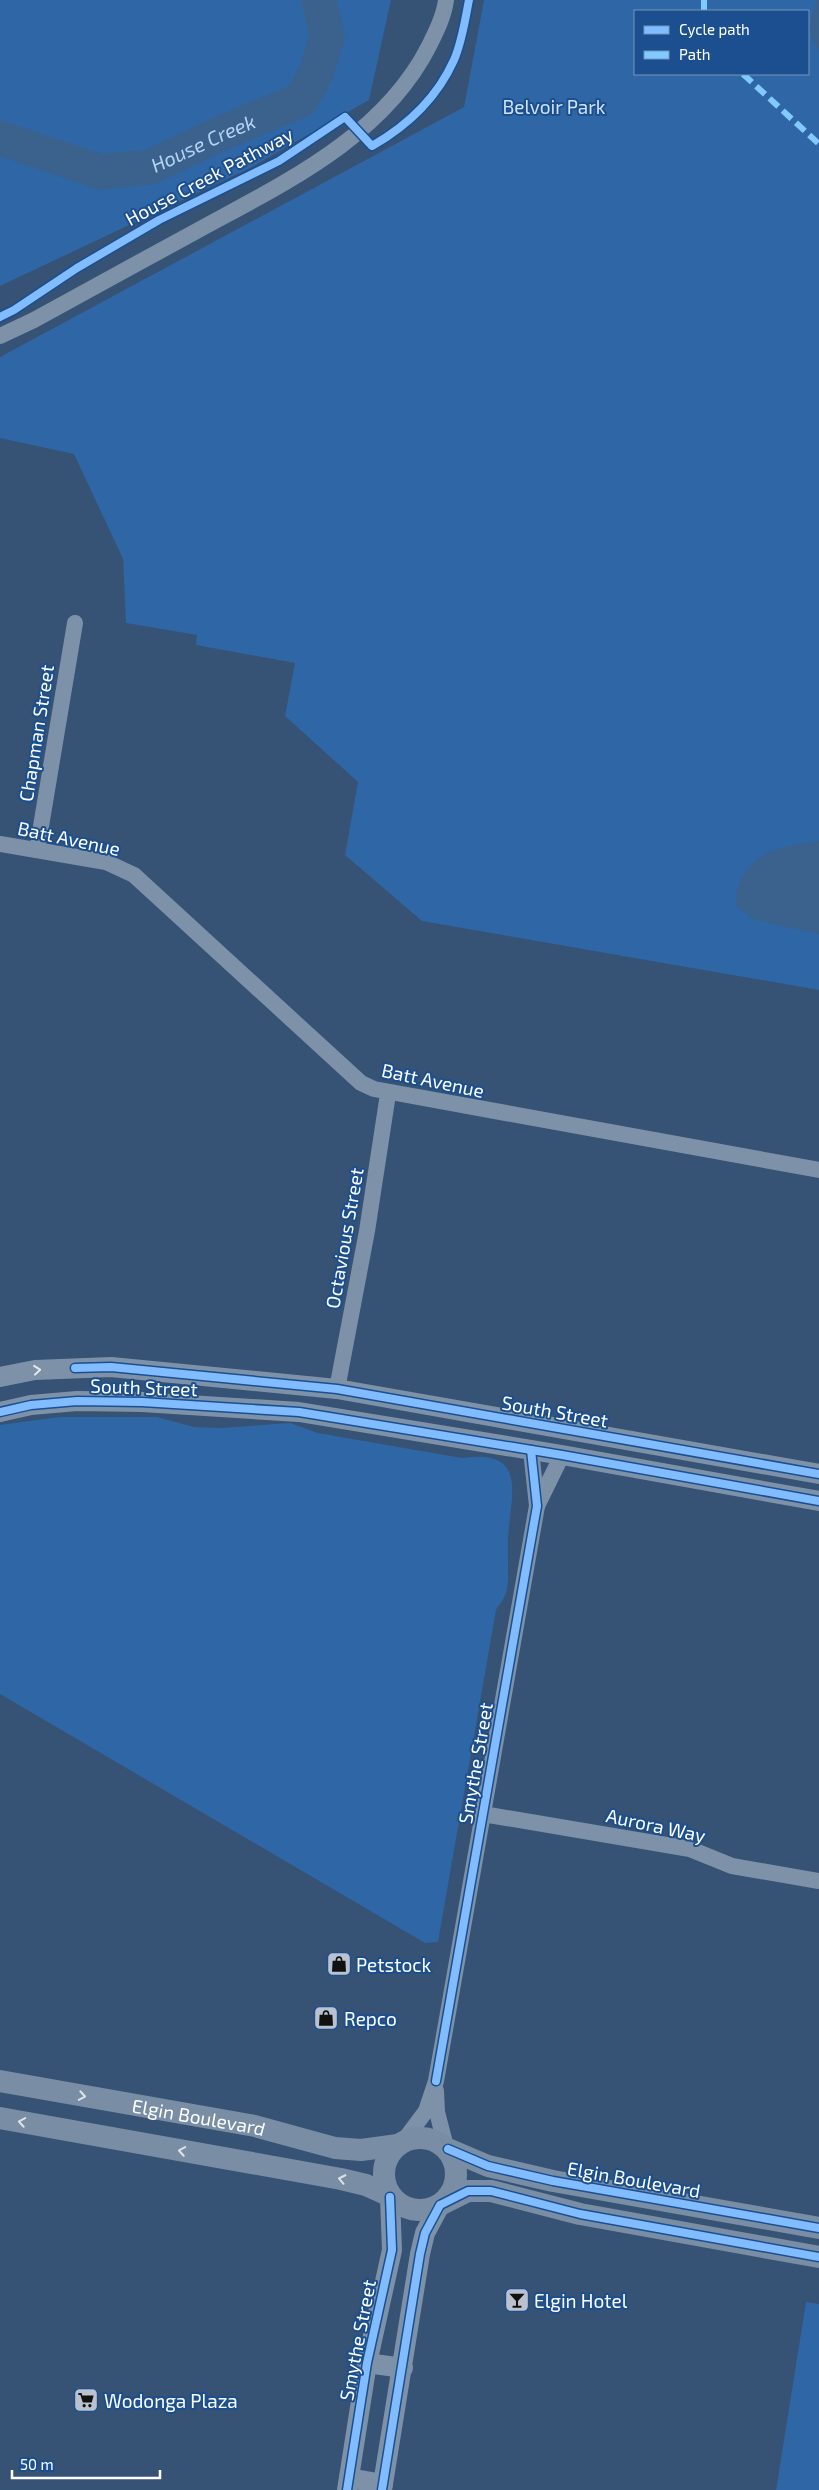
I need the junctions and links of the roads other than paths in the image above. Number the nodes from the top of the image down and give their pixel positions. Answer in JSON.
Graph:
{"nodes":[{"id":1,"x":446,"y":0,"type":"edge"},
{"id":2,"x":0,"y":336,"type":"edge"},
{"id":3,"x":75,"y":623,"type":"dead end"},
{"id":4,"x":0,"y":844,"type":"edge"},
{"id":5,"x":37,"y":850,"type":"junction"},
{"id":6,"x":388,"y":1094,"type":"junction"},
{"id":7,"x":819,"y":1170,"type":"edge"},
{"id":8,"x":0,"y":1377,"type":"edge"},
{"id":9,"x":337,"y":1389,"type":"junction"},
{"id":10,"x":0,"y":1412,"type":"edge"},
{"id":11,"x":331,"y":1416,"type":"junction"},
{"id":12,"x":550,"y":1426,"type":"junction"},
{"id":13,"x":531,"y":1450,"type":"junction"},
{"id":14,"x":562,"y":1455,"type":"junction"},
{"id":15,"x":819,"y":1474,"type":"edge"},
{"id":16,"x":819,"y":1501,"type":"edge"},
{"id":17,"x":537,"y":1506,"type":"junction"},
{"id":18,"x":483,"y":1814,"type":"junction"},
{"id":19,"x":819,"y":1881,"type":"edge"},
{"id":20,"x":0,"y":2081,"type":"edge"},
{"id":21,"x":436,"y":2081,"type":"junction"},
{"id":22,"x":0,"y":2118,"type":"edge"},
{"id":23,"x":400,"y":2144,"type":"junction"},
{"id":24,"x":447,"y":2148,"type":"junction"},
{"id":25,"x":389,"y":2196,"type":"junction"},
{"id":26,"x":441,"y":2204,"type":"junction"},
{"id":27,"x":819,"y":2228,"type":"edge"},
{"id":28,"x":819,"y":2256,"type":"edge"},
{"id":29,"x":367,"y":2363,"type":"junction"},
{"id":30,"x":402,"y":2368,"type":"junction"},
{"id":31,"x":348,"y":2484,"type":"edge"},
{"id":32,"x":383,"y":2487,"type":"edge"}],
"edges":[{"from":1,"to":2,"type":"street"},
{"from":3,"to":5,"type":"street","name":"Chapman Street"},
{"from":4,"to":5,"type":"street","name":"Batt Avenue"},
{"from":5,"to":6,"type":"street","name":"Batt Avenue"},
{"from":6,"to":7,"type":"street","name":"Batt Avenue"},
{"from":6,"to":9,"type":"street","name":"Octavious Street"},
{"from":8,"to":9,"type":"street","name":"South Street","one_way":true},
{"from":9,"to":11,"type":"street"},
{"from":9,"to":12,"type":"street","name":"South Street"},
{"from":10,"to":11,"type":"street","name":"South Street"},
{"from":11,"to":13,"type":"street","name":"South Street"},
{"from":12,"to":13,"type":"street"},
{"from":12,"to":14,"type":"street"},
{"from":12,"to":15,"type":"street","name":"South Street"},
{"from":13,"to":14,"type":"street","name":"South Street"},
{"from":13,"to":17,"type":"street","name":"Smythe Street"},
{"from":14,"to":16,"type":"street","name":"South Street"},
{"from":14,"to":17,"type":"street","name":"Smythe Street"},
{"from":17,"to":18,"type":"street","name":"Smythe Street"},
{"from":18,"to":19,"type":"street","name":"Aurora Way"},
{"from":18,"to":21,"type":"street","name":"Smythe Street"},
{"from":20,"to":23,"type":"main road","name":"Elgin Boulevard","one_way":true},
{"from":21,"to":23,"type":"street","name":"Smythe Street"},
{"from":21,"to":24,"type":"street","name":"Smythe Street"},
{"from":25,"to":22,"type":"main road","name":"Elgin Boulevard","one_way":true},
{"from":23,"to":24,"type":"main road"},
{"from":23,"to":25,"type":"main road"},
{"from":24,"to":26,"type":"main road"},
{"from":24,"to":27,"type":"main road","name":"Elgin Boulevard"},
{"from":25,"to":26,"type":"main road"},
{"from":25,"to":29,"type":"street","name":"Smythe Street"},
{"from":26,"to":28,"type":"main road"},
{"from":26,"to":30,"type":"street"},
{"from":29,"to":30,"type":"street"},
{"from":29,"to":31,"type":"street","name":"Smythe Street"},
{"from":30,"to":32,"type":"street"},
{"from":31,"to":32,"type":"street"}]}
